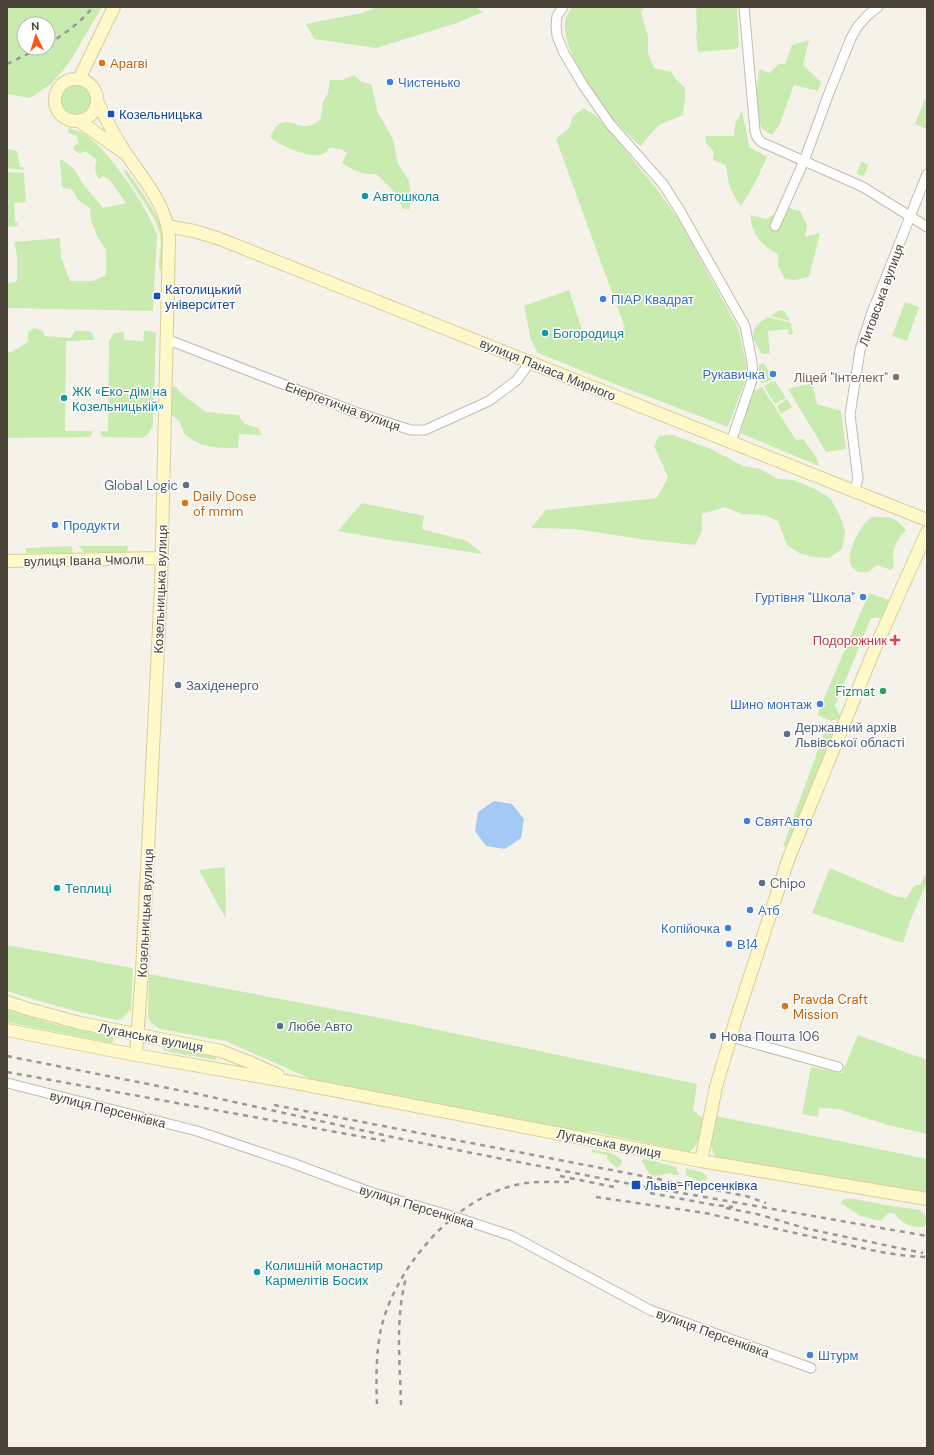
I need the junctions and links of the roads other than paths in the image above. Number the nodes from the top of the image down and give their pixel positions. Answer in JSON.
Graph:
{"nodes":[{"id":1,"x":114,"y":7,"type":"edge"},
{"id":2,"x":563,"y":7,"type":"edge"},
{"id":3,"x":744,"y":7,"type":"edge"},
{"id":4,"x":878,"y":7,"type":"edge"},
{"id":5,"x":79,"y":79,"type":"junction"},
{"id":6,"x":97,"y":101,"type":"junction"},
{"id":7,"x":79,"y":121,"type":"junction"},
{"id":8,"x":127,"y":155,"type":"junction"},
{"id":9,"x":804,"y":161,"type":"junction"},
{"id":10,"x":927,"y":174,"type":"edge"},
{"id":11,"x":910,"y":216,"type":"junction"},
{"id":12,"x":167,"y":226,"type":"junction"},
{"id":13,"x":775,"y":226,"type":"dead end"},
{"id":14,"x":927,"y":227,"type":"edge"},
{"id":15,"x":166,"y":339,"type":"junction"},
{"id":16,"x":530,"y":362,"type":"junction"},
{"id":17,"x":731,"y":442,"type":"junction"},
{"id":18,"x":854,"y":491,"type":"junction"},
{"id":19,"x":927,"y":520,"type":"edge"},
{"id":20,"x":927,"y":532,"type":"edge"},
{"id":21,"x":161,"y":558,"type":"junction"},
{"id":22,"x":7,"y":561,"type":"edge"},
{"id":23,"x":7,"y":1002,"type":"edge"},
{"id":24,"x":7,"y":1030,"type":"edge"},
{"id":25,"x":138,"y":1034,"type":"junction"},
{"id":26,"x":731,"y":1037,"type":"junction"},
{"id":27,"x":136,"y":1055,"type":"junction"},
{"id":28,"x":838,"y":1066,"type":"dead end"},
{"id":29,"x":291,"y":1082,"type":"junction"},
{"id":30,"x":7,"y":1083,"type":"edge"},
{"id":31,"x":701,"y":1161,"type":"junction"},
{"id":32,"x":927,"y":1199,"type":"edge"},
{"id":33,"x":811,"y":1368,"type":"dead end"}],
"edges":[{"from":1,"to":5,"type":"main road"},
{"from":2,"to":17,"type":"street"},
{"from":3,"to":9,"type":"street"},
{"from":4,"to":9,"type":"street"},
{"from":5,"to":6,"type":"main road"},
{"from":5,"to":7,"type":"main road"},
{"from":6,"to":7,"type":"main road"},
{"from":6,"to":8,"type":"main road","name":"Козельницька вулиця"},
{"from":7,"to":8,"type":"main road","name":"Козельницька вулиця"},
{"from":8,"to":12,"type":"main road","name":"Козельницька вулиця"},
{"from":9,"to":11,"type":"street"},
{"from":9,"to":13,"type":"street"},
{"from":10,"to":11,"type":"street","name":"Литовська вулиця"},
{"from":11,"to":14,"type":"street"},
{"from":11,"to":18,"type":"street","name":"Литовська вулиця"},
{"from":12,"to":15,"type":"main road","name":"Козельницька вулиця"},
{"from":12,"to":16,"type":"main road","name":"вулиця Панаса Мирного"},
{"from":15,"to":16,"type":"street","name":"Енергетична вулиця"},
{"from":15,"to":21,"type":"main road","name":"Козельницька вулиця"},
{"from":16,"to":17,"type":"main road","name":"вулиця Панаса Мирного"},
{"from":17,"to":18,"type":"main road","name":"вулиця Панаса Мирного"},
{"from":18,"to":19,"type":"main road","name":"вулиця Панаса Мирного"},
{"from":20,"to":26,"type":"main road"},
{"from":21,"to":22,"type":"main road","name":"вулиця Івана Чмоли"},
{"from":21,"to":25,"type":"main road","name":"Козельницька вулиця"},
{"from":23,"to":25,"type":"main road","name":"Луганська вулиця"},
{"from":24,"to":27,"type":"main road","name":"Луганська вулиця"},
{"from":25,"to":27,"type":"main road","name":"Козельницька вулиця"},
{"from":25,"to":29,"type":"main road","name":"Луганська вулиця"},
{"from":26,"to":28,"type":"street"},
{"from":26,"to":31,"type":"main road"},
{"from":27,"to":29,"type":"main road","name":"Луганська вулиця"},
{"from":29,"to":31,"type":"main road","name":"Луганська вулиця"},
{"from":30,"to":33,"type":"street","name":"вулиця Персенківка"},
{"from":31,"to":32,"type":"main road","name":"Луганська вулиця"}]}
